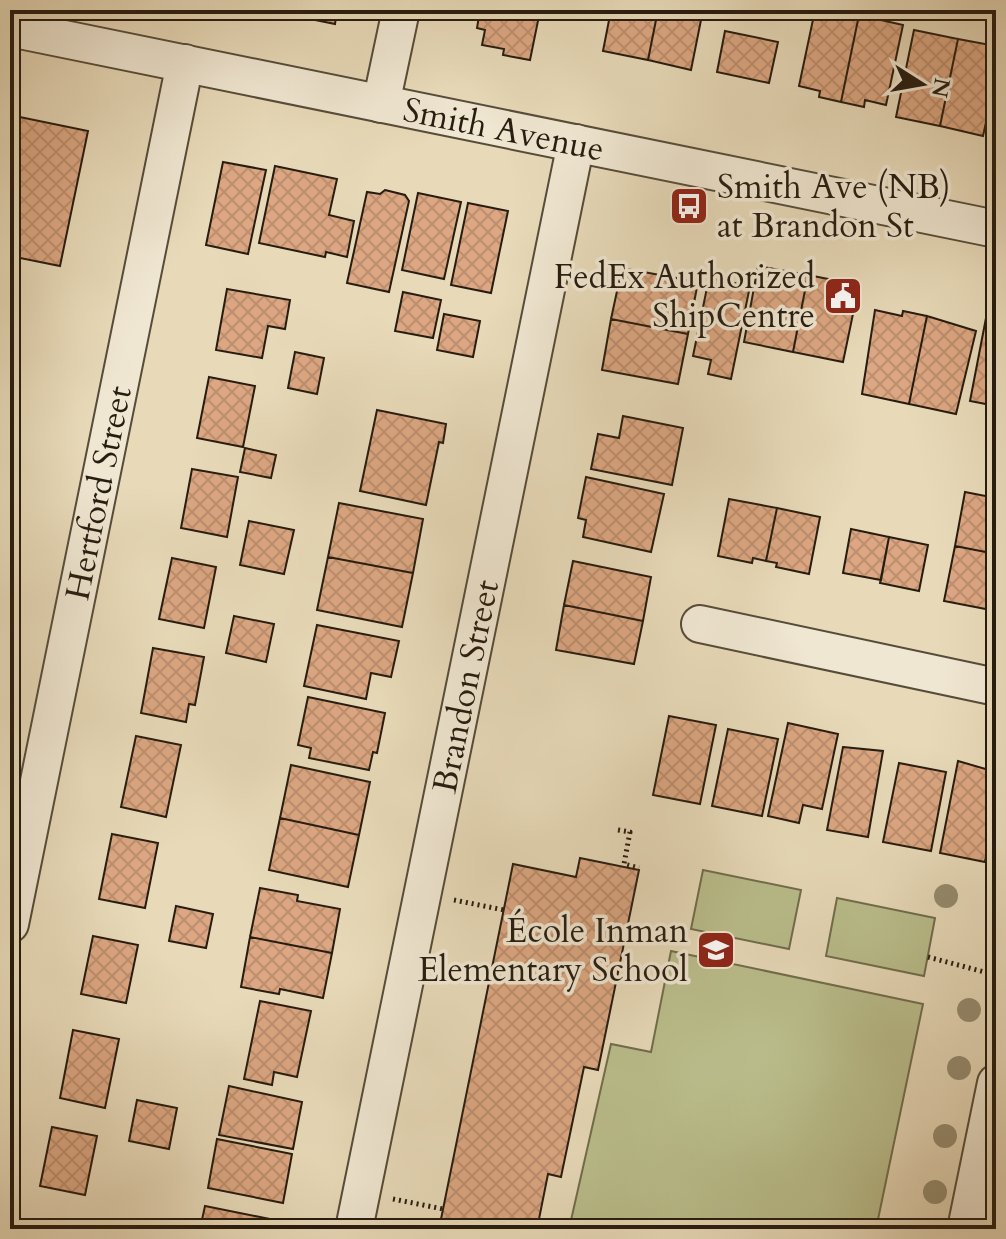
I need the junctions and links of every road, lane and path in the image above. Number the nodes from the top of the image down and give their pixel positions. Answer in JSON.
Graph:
{"nodes":[{"id":1,"x":401,"y":10,"type":"edge"},
{"id":2,"x":10,"y":28,"type":"edge"},
{"id":3,"x":185,"y":63,"type":"junction"},
{"id":4,"x":381,"y":104,"type":"junction"},
{"id":5,"x":576,"y":143,"type":"junction"},
{"id":6,"x":996,"y":229,"type":"edge"},
{"id":7,"x":700,"y":624,"type":"dead end"},
{"id":8,"x":996,"y":687,"type":"edge"},
{"id":9,"x":618,"y":830,"type":"dead end"},
{"id":10,"x":639,"y":868,"type":"dead end"},
{"id":11,"x":450,"y":899,"type":"dead end"},
{"id":12,"x":504,"y":910,"type":"dead end"},
{"id":13,"x":10,"y":924,"type":"edge"},
{"id":14,"x":928,"y":957,"type":"dead end"},
{"id":15,"x":992,"y":974,"type":"dead end"},
{"id":16,"x":996,"y":1083,"type":"edge"},
{"id":17,"x":362,"y":1192,"type":"junction"},
{"id":18,"x":443,"y":1209,"type":"dead end"},
{"id":19,"x":354,"y":1229,"type":"edge"},
{"id":20,"x":966,"y":1229,"type":"edge"}],
"edges":[{"from":1,"to":4,"type":"street"},
{"from":2,"to":3,"type":"street","name":"Smith Avenue"},
{"from":3,"to":4,"type":"street","name":"Smith Avenue"},
{"from":3,"to":13,"type":"street","name":"Hertford Street"},
{"from":4,"to":5,"type":"street","name":"Smith Avenue"},
{"from":5,"to":6,"type":"street","name":"Smith Avenue"},
{"from":5,"to":17,"type":"street","name":"Brandon Street"},
{"from":7,"to":8,"type":"street"},
{"from":9,"to":10,"type":"path"},
{"from":11,"to":12,"type":"path"},
{"from":14,"to":15,"type":"path"},
{"from":16,"to":20,"type":"street"},
{"from":17,"to":18,"type":"path"},
{"from":17,"to":19,"type":"street","name":"Brandon Street"}]}
